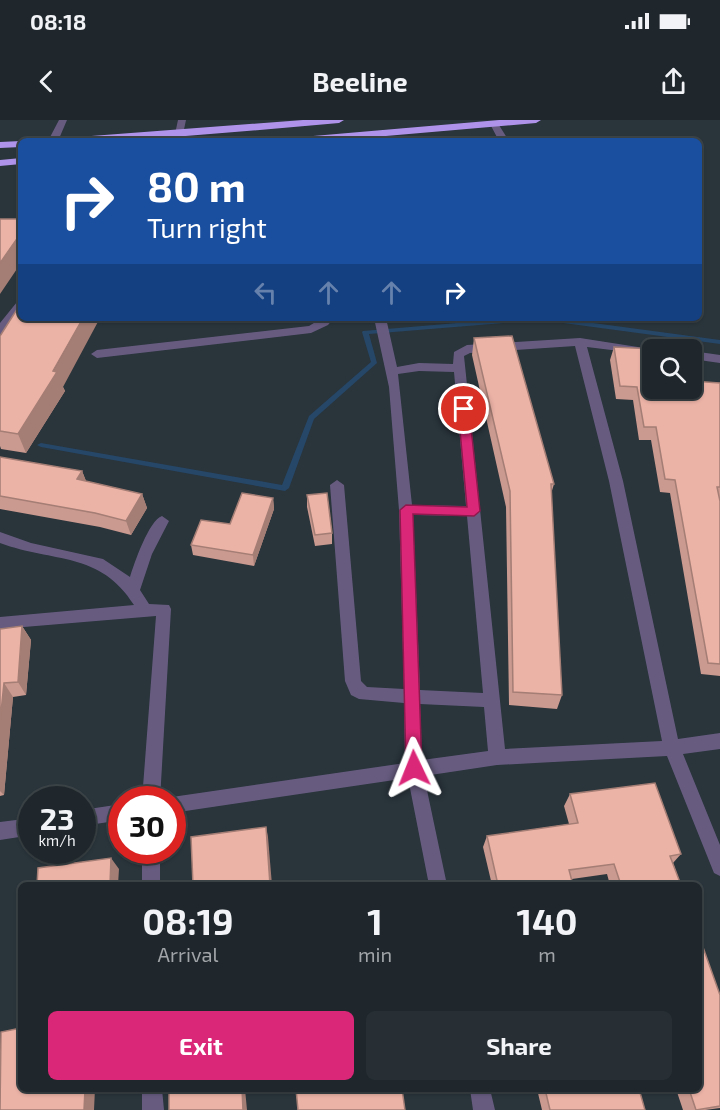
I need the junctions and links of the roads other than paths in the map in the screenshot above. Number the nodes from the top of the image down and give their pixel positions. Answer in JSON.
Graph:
{"nodes":[{"id":1,"x":63,"y":120,"type":"edge"},
{"id":2,"x":182,"y":120,"type":"edge"},
{"id":3,"x":339,"y":120,"type":"edge"},
{"id":4,"x":536,"y":120,"type":"edge"},
{"id":5,"x":323,"y":121,"type":"edge"},
{"id":6,"x":494,"y":124,"type":"junction"},
{"id":7,"x":179,"y":134,"type":"junction"},
{"id":8,"x":54,"y":138,"type":"edge"},
{"id":9,"x":114,"y":138,"type":"edge"},
{"id":10,"x":339,"y":138,"type":"edge"},
{"id":11,"x":502,"y":138,"type":"edge"},
{"id":12,"x":18,"y":144,"type":"edge"},
{"id":13,"x":0,"y":145,"type":"edge"},
{"id":14,"x":18,"y":161,"type":"edge"},
{"id":15,"x":0,"y":163,"type":"edge"},
{"id":16,"x":18,"y":308,"type":"edge"},
{"id":17,"x":326,"y":321,"type":"edge"},
{"id":18,"x":381,"y":321,"type":"edge"},
{"id":19,"x":0,"y":330,"type":"edge"},
{"id":20,"x":580,"y":342,"type":"junction"},
{"id":21,"x":642,"y":350,"type":"edge"},
{"id":22,"x":97,"y":354,"type":"dead end"},
{"id":23,"x":702,"y":356,"type":"edge"},
{"id":24,"x":720,"y":359,"type":"edge"},
{"id":25,"x":392,"y":366,"type":"junction"},
{"id":26,"x":459,"y":368,"type":"junction"},
{"id":27,"x":337,"y":485,"type":"dead end"},
{"id":28,"x":406,"y":510,"type":"junction"},
{"id":29,"x":474,"y":511,"type":"junction"},
{"id":30,"x":162,"y":521,"type":"dead end"},
{"id":31,"x":0,"y":537,"type":"edge"},
{"id":32,"x":132,"y":591,"type":"junction"},
{"id":33,"x":145,"y":611,"type":"junction"},
{"id":34,"x":0,"y":623,"type":"edge"},
{"id":35,"x":411,"y":695,"type":"junction"},
{"id":36,"x":491,"y":700,"type":"junction"},
{"id":37,"x":720,"y":741,"type":"edge"},
{"id":38,"x":672,"y":748,"type":"junction"},
{"id":39,"x":497,"y":757,"type":"junction"},
{"id":40,"x":414,"y":768,"type":"junction"},
{"id":41,"x":152,"y":786,"type":"edge"},
{"id":42,"x":186,"y":803,"type":"edge"},
{"id":43,"x":18,"y":828,"type":"edge"},
{"id":44,"x":0,"y":831,"type":"edge"},
{"id":45,"x":151,"y":864,"type":"edge"},
{"id":46,"x":720,"y":867,"type":"edge"},
{"id":47,"x":151,"y":882,"type":"edge"},
{"id":48,"x":437,"y":882,"type":"edge"},
{"id":49,"x":152,"y":1092,"type":"edge"},
{"id":50,"x":481,"y":1092,"type":"edge"},
{"id":51,"x":153,"y":1110,"type":"edge"},
{"id":52,"x":484,"y":1110,"type":"edge"}],
"edges":[{"from":1,"to":8,"type":"street"},
{"from":2,"to":7,"type":"street"},
{"from":3,"to":5,"type":"highway"},
{"from":4,"to":6,"type":"highway"},
{"from":5,"to":7,"type":"highway"},
{"from":6,"to":10,"type":"highway"},
{"from":6,"to":11,"type":"street"},
{"from":7,"to":9,"type":"highway"},
{"from":12,"to":13,"type":"highway"},
{"from":14,"to":15,"type":"highway"},
{"from":16,"to":19,"type":"street"},
{"from":17,"to":22,"type":"street"},
{"from":18,"to":25,"type":"street"},
{"from":20,"to":21,"type":"street"},
{"from":20,"to":26,"type":"street"},
{"from":20,"to":38,"type":"street"},
{"from":23,"to":24,"type":"street"},
{"from":25,"to":26,"type":"street"},
{"from":25,"to":28,"type":"street"},
{"from":26,"to":29,"type":"street"},
{"from":27,"to":35,"type":"street"},
{"from":28,"to":29,"type":"street"},
{"from":28,"to":35,"type":"street"},
{"from":29,"to":36,"type":"street"},
{"from":30,"to":32,"type":"street"},
{"from":31,"to":32,"type":"street"},
{"from":32,"to":33,"type":"street"},
{"from":33,"to":34,"type":"street"},
{"from":33,"to":41,"type":"street"},
{"from":35,"to":36,"type":"street"},
{"from":35,"to":40,"type":"street"},
{"from":36,"to":39,"type":"street"},
{"from":37,"to":38,"type":"street"},
{"from":38,"to":39,"type":"street"},
{"from":38,"to":46,"type":"street"},
{"from":39,"to":40,"type":"street"},
{"from":40,"to":42,"type":"street"},
{"from":40,"to":48,"type":"street"},
{"from":43,"to":44,"type":"street"},
{"from":45,"to":47,"type":"street"},
{"from":49,"to":51,"type":"street"},
{"from":50,"to":52,"type":"street"}]}
